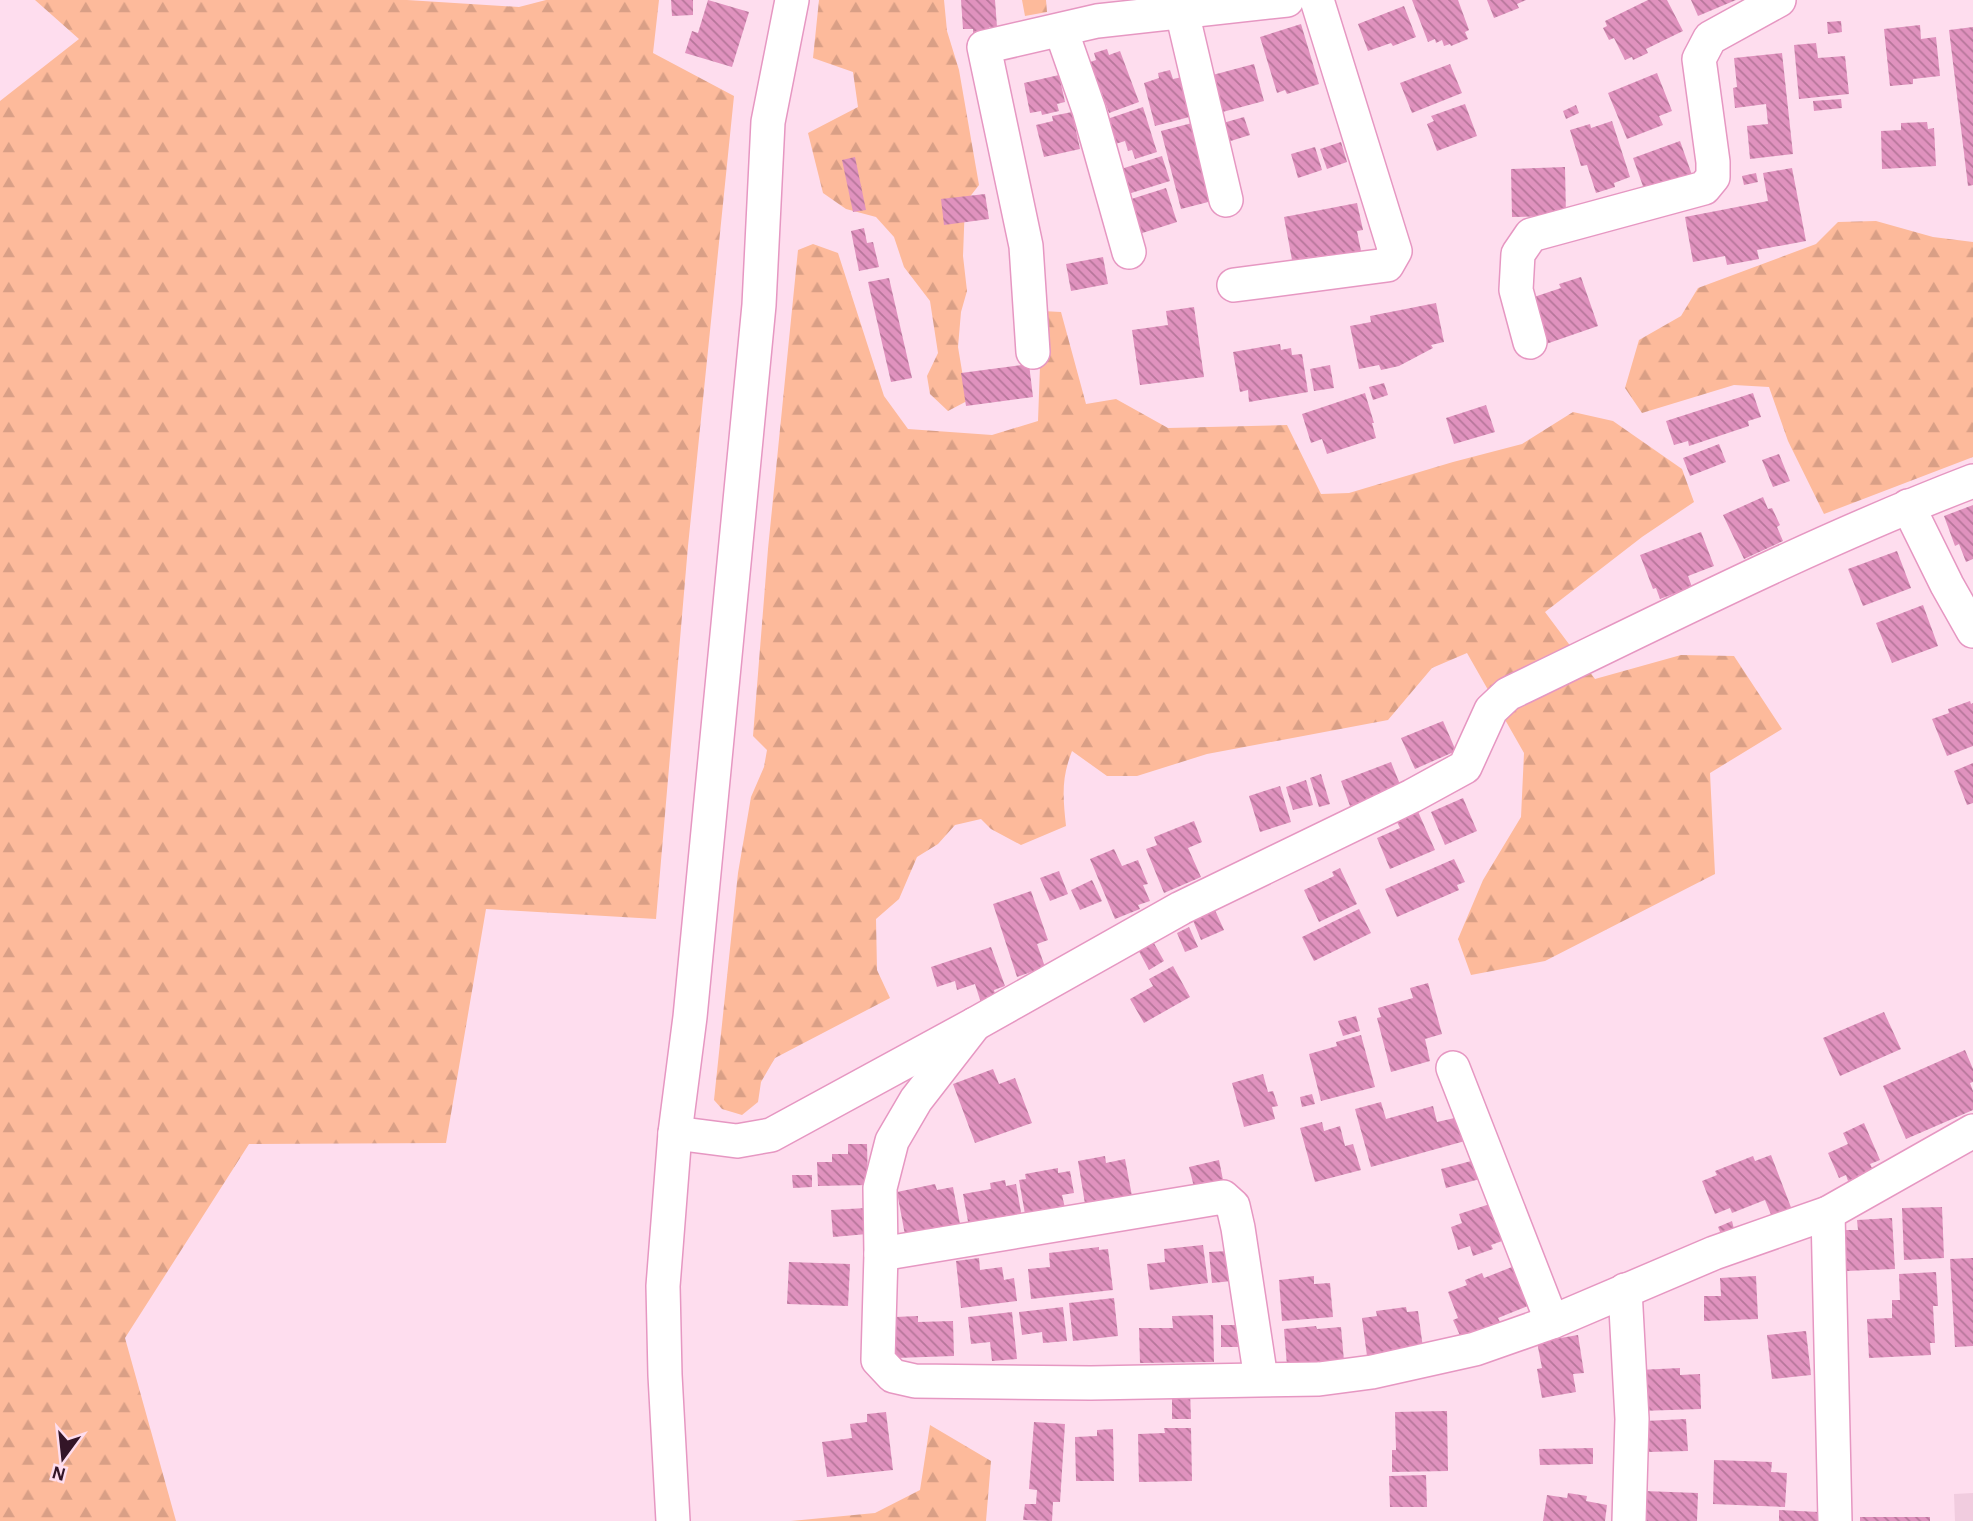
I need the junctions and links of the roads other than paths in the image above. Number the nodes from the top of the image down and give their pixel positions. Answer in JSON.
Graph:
{"nodes":[{"id":1,"x":792,"y":0,"type":"edge"},
{"id":2,"x":1317,"y":0,"type":"edge"},
{"id":3,"x":1779,"y":0,"type":"edge"},
{"id":4,"x":1275,"y":1,"type":"edge"},
{"id":5,"x":1182,"y":12,"type":"junction"},
{"id":6,"x":1062,"y":30,"type":"junction"},
{"id":7,"x":1226,"y":200,"type":"dead end"},
{"id":8,"x":1129,"y":252,"type":"dead end"},
{"id":9,"x":1234,"y":285,"type":"dead end"},
{"id":10,"x":1530,"y":342,"type":"dead end"},
{"id":11,"x":1033,"y":352,"type":"dead end"},
{"id":12,"x":1973,"y":481,"type":"edge"},
{"id":13,"x":1908,"y":506,"type":"junction"},
{"id":14,"x":1973,"y":631,"type":"edge"},
{"id":15,"x":975,"y":1024,"type":"junction"},
{"id":16,"x":1453,"y":1068,"type":"dead end"},
{"id":17,"x":1973,"y":1131,"type":"edge"},
{"id":18,"x":676,"y":1133,"type":"junction"},
{"id":19,"x":1828,"y":1213,"type":"junction"},
{"id":20,"x":881,"y":1254,"type":"junction"},
{"id":21,"x":1625,"y":1290,"type":"junction"},
{"id":22,"x":1552,"y":1322,"type":"junction"},
{"id":23,"x":1261,"y":1379,"type":"junction"},
{"id":24,"x":673,"y":1521,"type":"edge"},
{"id":25,"x":1629,"y":1521,"type":"edge"},
{"id":26,"x":1835,"y":1521,"type":"edge"}],
"edges":[{"from":1,"to":18,"type":"street"},
{"from":2,"to":9,"type":"street"},
{"from":3,"to":10,"type":"street"},
{"from":4,"to":5,"type":"street"},
{"from":5,"to":6,"type":"street"},
{"from":5,"to":7,"type":"street"},
{"from":6,"to":8,"type":"street"},
{"from":6,"to":11,"type":"street"},
{"from":12,"to":13,"type":"street"},
{"from":13,"to":14,"type":"street"},
{"from":13,"to":15,"type":"street"},
{"from":15,"to":18,"type":"street"},
{"from":15,"to":20,"type":"street"},
{"from":16,"to":22,"type":"street"},
{"from":17,"to":19,"type":"street"},
{"from":18,"to":24,"type":"street"},
{"from":19,"to":21,"type":"street"},
{"from":19,"to":26,"type":"street"},
{"from":20,"to":23,"type":"street"},
{"from":20,"to":23,"type":"street"},
{"from":21,"to":22,"type":"street"},
{"from":21,"to":25,"type":"street"},
{"from":22,"to":23,"type":"street"}]}
